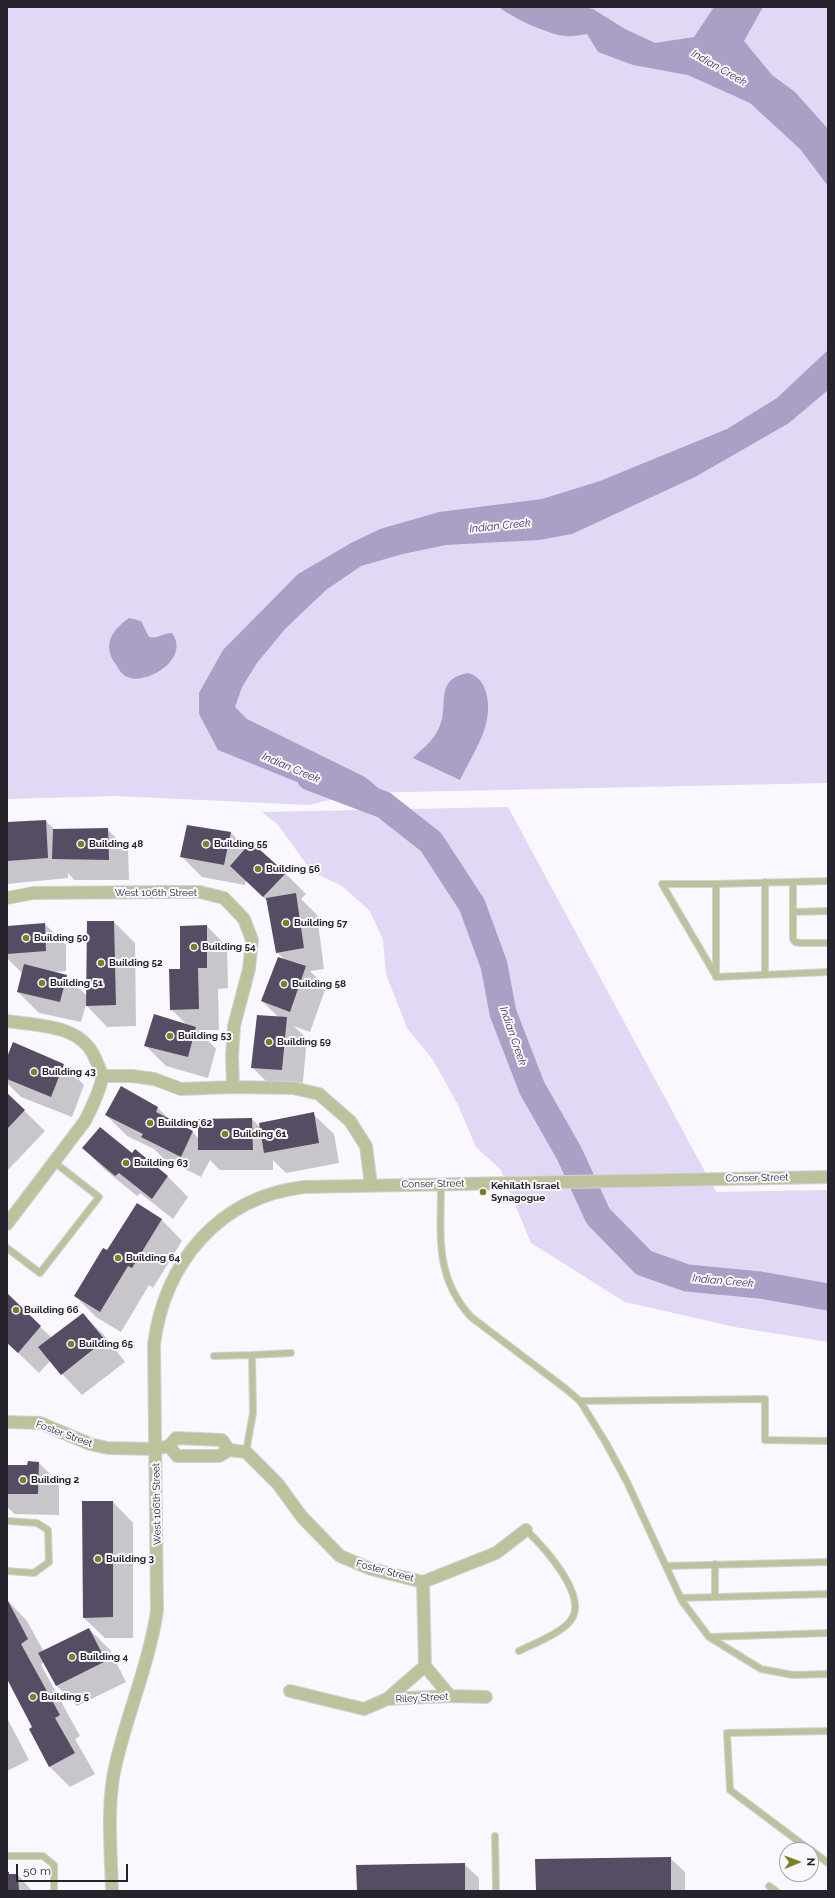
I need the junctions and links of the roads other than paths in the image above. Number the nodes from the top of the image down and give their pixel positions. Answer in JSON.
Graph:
{"nodes":[{"id":1,"x":828,"y":881,"type":"edge"},
{"id":2,"x":765,"y":882,"type":"junction"},
{"id":3,"x":793,"y":882,"type":"junction"},
{"id":4,"x":716,"y":884,"type":"junction"},
{"id":5,"x":7,"y":898,"type":"edge"},
{"id":6,"x":828,"y":911,"type":"edge"},
{"id":7,"x":794,"y":912,"type":"junction"},
{"id":8,"x":828,"y":943,"type":"edge"},
{"id":9,"x":828,"y":972,"type":"edge"},
{"id":10,"x":765,"y":975,"type":"junction"},
{"id":11,"x":716,"y":977,"type":"junction"},
{"id":12,"x":7,"y":1021,"type":"edge"},
{"id":13,"x":102,"y":1076,"type":"junction"},
{"id":14,"x":233,"y":1087,"type":"junction"},
{"id":15,"x":54,"y":1162,"type":"junction"},
{"id":16,"x":828,"y":1177,"type":"edge"},
{"id":17,"x":441,"y":1184,"type":"junction"},
{"id":18,"x":371,"y":1185,"type":"junction"},
{"id":19,"x":7,"y":1224,"type":"edge"},
{"id":20,"x":198,"y":1242,"type":"joint"},
{"id":21,"x":7,"y":1248,"type":"edge"},
{"id":22,"x":291,"y":1353,"type":"dead end"},
{"id":23,"x":252,"y":1355,"type":"junction"},
{"id":24,"x":214,"y":1356,"type":"dead end"},
{"id":25,"x":580,"y":1401,"type":"junction"},
{"id":26,"x":7,"y":1422,"type":"edge"},
{"id":27,"x":828,"y":1441,"type":"edge"},
{"id":28,"x":169,"y":1446,"type":"junction"},
{"id":29,"x":155,"y":1449,"type":"junction"},
{"id":30,"x":230,"y":1450,"type":"junction"},
{"id":31,"x":246,"y":1452,"type":"junction"},
{"id":32,"x":7,"y":1521,"type":"edge"},
{"id":33,"x":526,"y":1530,"type":"joint"},
{"id":34,"x":828,"y":1562,"type":"edge"},
{"id":35,"x":715,"y":1564,"type":"junction"},
{"id":36,"x":666,"y":1566,"type":"junction"},
{"id":37,"x":7,"y":1571,"type":"edge"},
{"id":38,"x":423,"y":1582,"type":"junction"},
{"id":39,"x":828,"y":1594,"type":"edge"},
{"id":40,"x":715,"y":1597,"type":"junction"},
{"id":41,"x":681,"y":1598,"type":"junction"},
{"id":42,"x":828,"y":1633,"type":"edge"},
{"id":43,"x":709,"y":1637,"type":"junction"},
{"id":44,"x":519,"y":1651,"type":"dead end"},
{"id":45,"x":425,"y":1666,"type":"junction"},
{"id":46,"x":828,"y":1674,"type":"edge"},
{"id":47,"x":290,"y":1691,"type":"dead end"},
{"id":48,"x":450,"y":1696,"type":"junction"},
{"id":49,"x":486,"y":1697,"type":"dead end"},
{"id":50,"x":387,"y":1699,"type":"junction"},
{"id":51,"x":828,"y":1731,"type":"edge"},
{"id":52,"x":495,"y":1836,"type":"dead end"},
{"id":53,"x":800,"y":1842,"type":"edge"},
{"id":54,"x":7,"y":1856,"type":"edge"},
{"id":55,"x":819,"y":1856,"type":"edge"},
{"id":56,"x":828,"y":1863,"type":"edge"},
{"id":57,"x":769,"y":1886,"type":"dead end"},
{"id":58,"x":54,"y":1891,"type":"edge"},
{"id":59,"x":112,"y":1891,"type":"edge"},
{"id":60,"x":496,"y":1891,"type":"edge"},
{"id":61,"x":776,"y":1891,"type":"edge"}],
"edges":[{"from":1,"to":3,"type":"lane"},
{"from":2,"to":3,"type":"lane"},
{"from":2,"to":4,"type":"lane"},
{"from":2,"to":10,"type":"lane"},
{"from":3,"to":7,"type":"lane"},
{"from":4,"to":11,"type":"lane"},
{"from":4,"to":11,"type":"lane"},
{"from":5,"to":14,"type":"street","name":"West 106th Street"},
{"from":6,"to":7,"type":"lane"},
{"from":7,"to":8,"type":"lane"},
{"from":9,"to":10,"type":"lane"},
{"from":10,"to":11,"type":"lane"},
{"from":12,"to":13,"type":"street"},
{"from":13,"to":14,"type":"street"},
{"from":13,"to":15,"type":"street"},
{"from":14,"to":18,"type":"street"},
{"from":15,"to":19,"type":"street"},
{"from":15,"to":21,"type":"lane"},
{"from":16,"to":17,"type":"street","name":"Conser Street"},
{"from":17,"to":18,"type":"street","name":"Conser Street"},
{"from":17,"to":25,"type":"lane"},
{"from":18,"to":20,"type":"street","name":"Conser Street"},
{"from":20,"to":29,"type":"street","name":"West 106th Street"},
{"from":22,"to":23,"type":"lane"},
{"from":23,"to":24,"type":"lane"},
{"from":23,"to":31,"type":"lane"},
{"from":25,"to":27,"type":"lane"},
{"from":25,"to":36,"type":"lane"},
{"from":26,"to":29,"type":"street","name":"Foster Street"},
{"from":28,"to":29,"type":"street","name":"Foster Street"},
{"from":28,"to":30,"type":"street","name":"Foster Street"},
{"from":28,"to":30,"type":"street","name":"Foster Street"},
{"from":29,"to":59,"type":"street","name":"West 106th Street"},
{"from":30,"to":31,"type":"street","name":"Foster Street"},
{"from":31,"to":38,"type":"street","name":"Foster Street"},
{"from":32,"to":37,"type":"lane"},
{"from":33,"to":38,"type":"street","name":"Foster Street"},
{"from":33,"to":44,"type":"lane"},
{"from":34,"to":35,"type":"lane"},
{"from":35,"to":36,"type":"lane"},
{"from":35,"to":40,"type":"lane"},
{"from":36,"to":41,"type":"lane"},
{"from":38,"to":45,"type":"street"},
{"from":39,"to":40,"type":"lane"},
{"from":40,"to":41,"type":"lane"},
{"from":41,"to":43,"type":"lane"},
{"from":42,"to":43,"type":"lane"},
{"from":43,"to":46,"type":"lane"},
{"from":45,"to":48,"type":"street"},
{"from":45,"to":50,"type":"street"},
{"from":47,"to":50,"type":"street","name":"Riley Street"},
{"from":48,"to":49,"type":"street","name":"Riley Street"},
{"from":48,"to":50,"type":"street","name":"Riley Street"},
{"from":51,"to":53,"type":"lane"},
{"from":52,"to":60,"type":"lane"},
{"from":54,"to":58,"type":"lane"},
{"from":55,"to":56,"type":"lane"},
{"from":57,"to":61,"type":"lane"}]}
